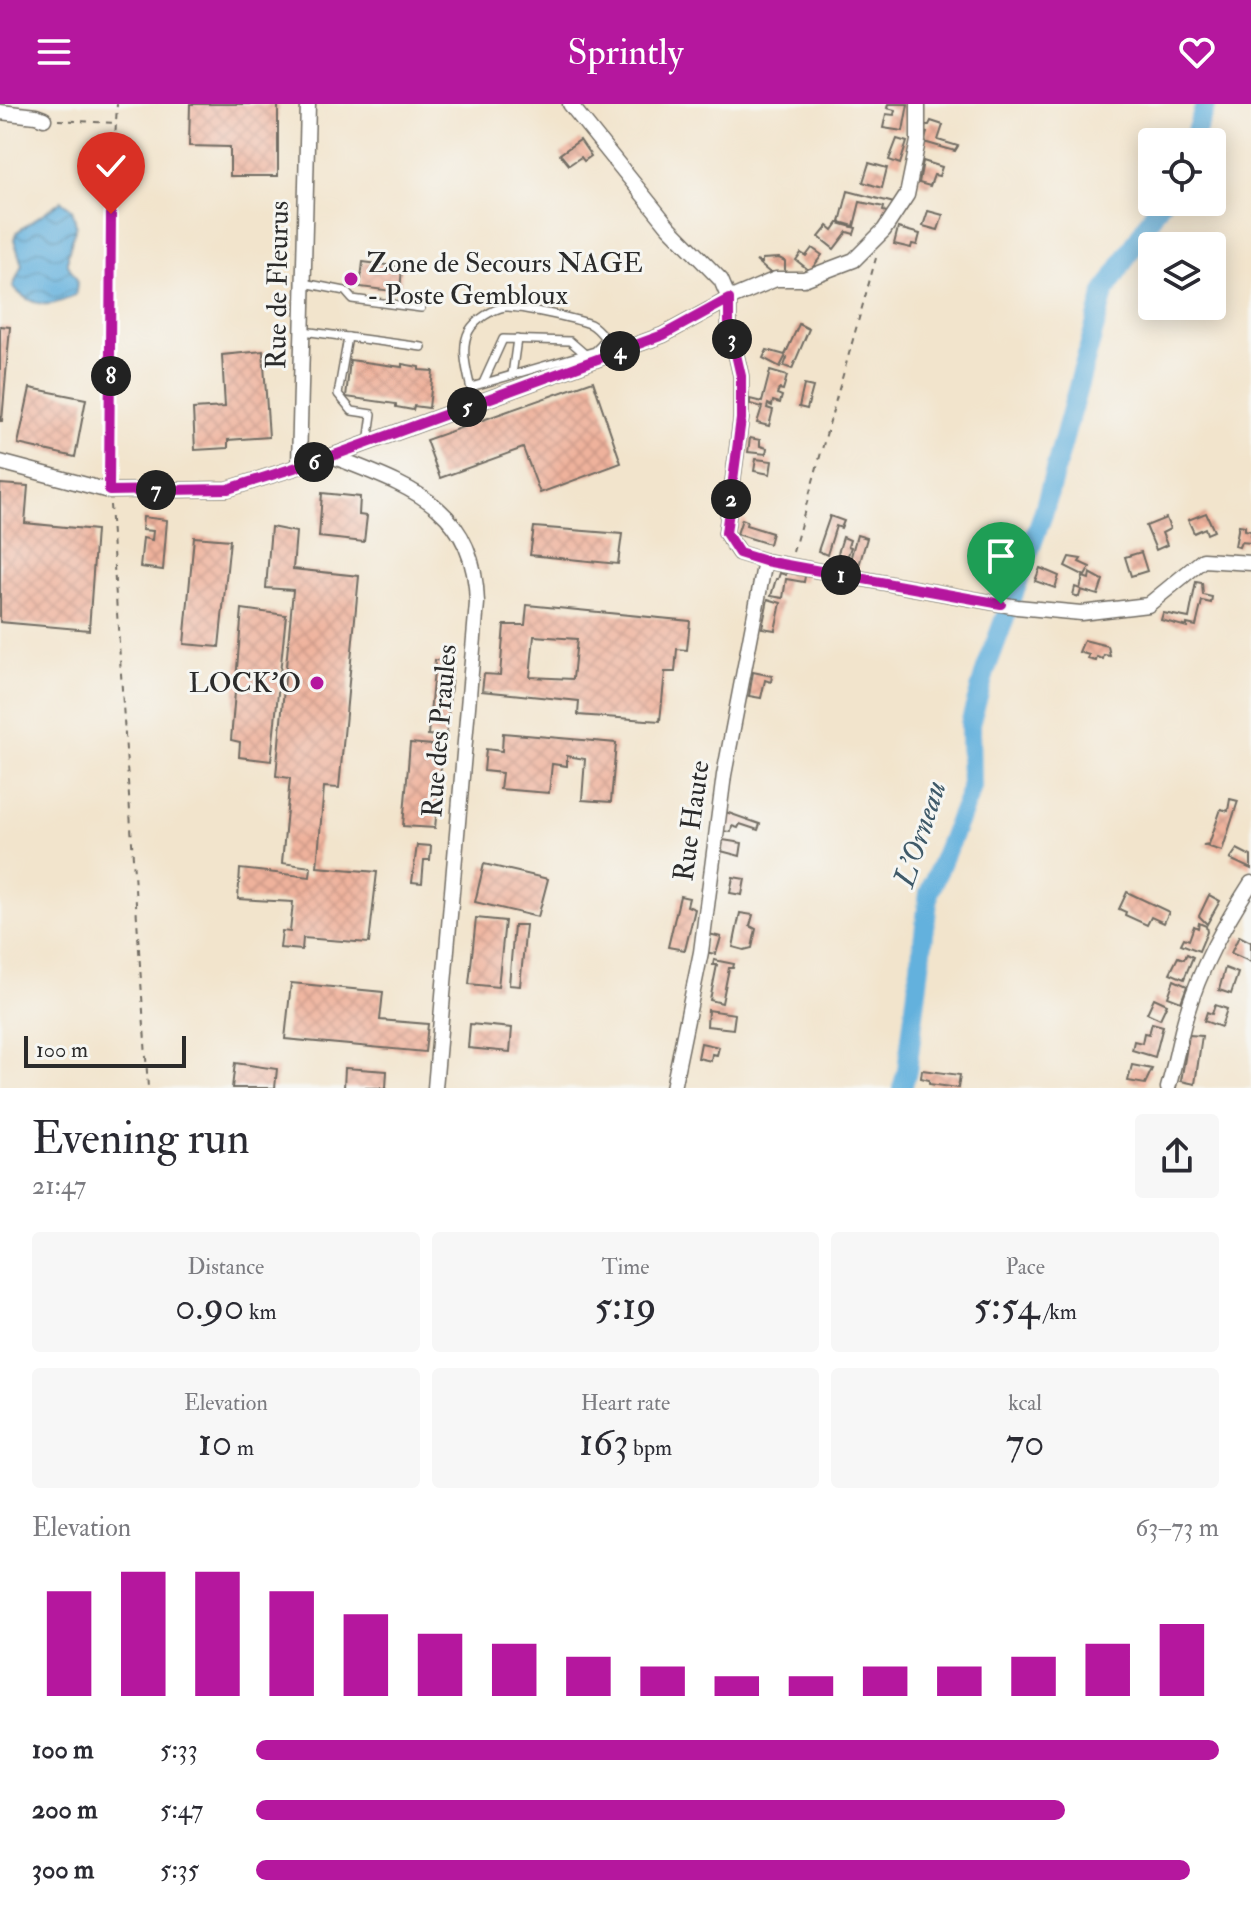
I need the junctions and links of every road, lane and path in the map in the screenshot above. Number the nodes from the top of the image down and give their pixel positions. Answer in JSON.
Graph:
{"nodes":[{"id":1,"x":117,"y":104,"type":"edge"},
{"id":2,"x":308,"y":104,"type":"edge"},
{"id":3,"x":570,"y":104,"type":"edge"},
{"id":4,"x":918,"y":104,"type":"edge"},
{"id":5,"x":0,"y":112,"type":"edge"},
{"id":6,"x":44,"y":119,"type":"joint"},
{"id":7,"x":116,"y":123,"type":"junction"},
{"id":8,"x":884,"y":230,"type":"junction"},
{"id":9,"x":304,"y":283,"type":"junction"},
{"id":10,"x":729,"y":299,"type":"junction"},
{"id":11,"x":421,"y":308,"type":"dead end"},
{"id":12,"x":303,"y":331,"type":"junction"},
{"id":13,"x":348,"y":337,"type":"junction"},
{"id":14,"x":517,"y":339,"type":"junction"},
{"id":15,"x":422,"y":347,"type":"dead end"},
{"id":16,"x":585,"y":354,"type":"junction"},
{"id":17,"x":512,"y":375,"type":"junction"},
{"id":18,"x":483,"y":383,"type":"junction"},
{"id":19,"x":471,"y":387,"type":"junction"},
{"id":20,"x":474,"y":404,"type":"junction"},
{"id":21,"x":368,"y":443,"type":"junction"},
{"id":22,"x":332,"y":456,"type":"junction"},
{"id":23,"x":0,"y":462,"type":"edge"},
{"id":24,"x":299,"y":466,"type":"junction"},
{"id":25,"x":109,"y":491,"type":"junction"},
{"id":26,"x":765,"y":561,"type":"junction"},
{"id":27,"x":1251,"y":563,"type":"edge"},
{"id":28,"x":789,"y":565,"type":"junction"},
{"id":29,"x":1251,"y":883,"type":"edge"},
{"id":30,"x":148,"y":1088,"type":"edge"},
{"id":31,"x":435,"y":1088,"type":"edge"},
{"id":32,"x":673,"y":1088,"type":"edge"},
{"id":33,"x":1168,"y":1088,"type":"edge"}],
"edges":[{"from":1,"to":7,"type":"path"},
{"from":2,"to":9,"type":"street","name":"Rue de Fleurus"},
{"from":3,"to":10,"type":"street"},
{"from":4,"to":8,"type":"street"},
{"from":5,"to":6,"type":"street"},
{"from":6,"to":7,"type":"path"},
{"from":7,"to":25,"type":"path"},
{"from":8,"to":10,"type":"street"},
{"from":8,"to":28,"type":"path"},
{"from":9,"to":11,"type":"lane"},
{"from":9,"to":12,"type":"street","name":"Rue de Fleurus"},
{"from":10,"to":20,"type":"street"},
{"from":10,"to":26,"type":"street"},
{"from":12,"to":13,"type":"lane"},
{"from":12,"to":24,"type":"street","name":"Rue de Fleurus"},
{"from":13,"to":15,"type":"lane"},
{"from":13,"to":21,"type":"lane"},
{"from":14,"to":16,"type":"lane"},
{"from":14,"to":17,"type":"lane"},
{"from":14,"to":18,"type":"lane"},
{"from":16,"to":17,"type":"lane"},
{"from":16,"to":19,"type":"lane"},
{"from":17,"to":18,"type":"lane"},
{"from":18,"to":19,"type":"lane"},
{"from":19,"to":20,"type":"lane"},
{"from":20,"to":21,"type":"street"},
{"from":21,"to":22,"type":"street"},
{"from":22,"to":24,"type":"street"},
{"from":22,"to":31,"type":"street","name":"Rue des Praules"},
{"from":23,"to":25,"type":"street"},
{"from":24,"to":25,"type":"street"},
{"from":25,"to":30,"type":"path"},
{"from":26,"to":28,"type":"street"},
{"from":26,"to":32,"type":"street","name":"Rue Haute"},
{"from":27,"to":28,"type":"street"},
{"from":29,"to":33,"type":"street"}]}
